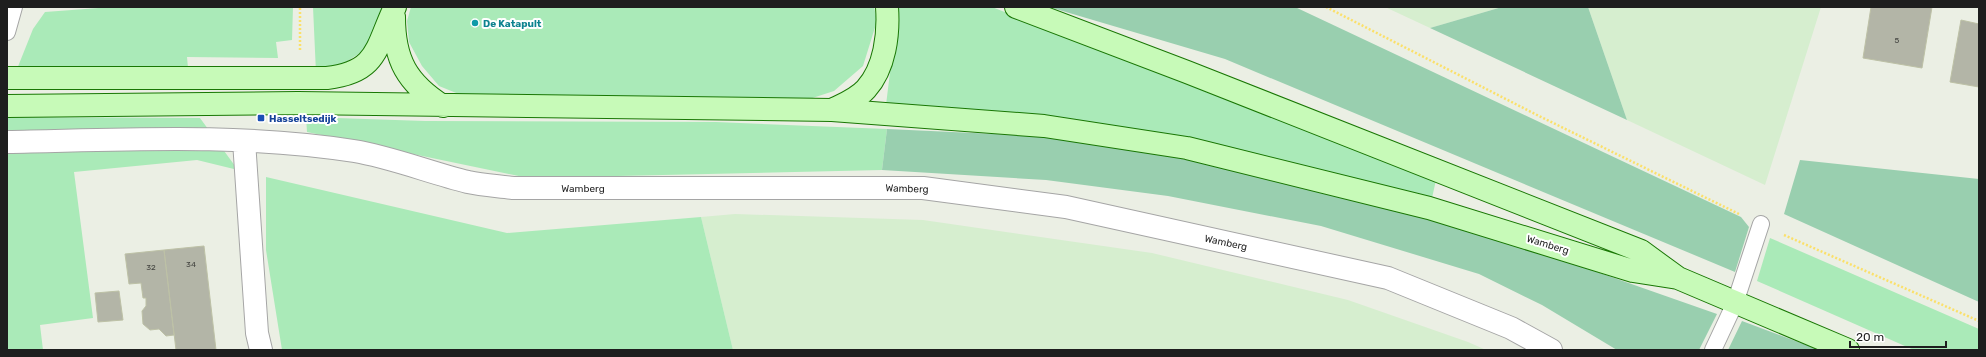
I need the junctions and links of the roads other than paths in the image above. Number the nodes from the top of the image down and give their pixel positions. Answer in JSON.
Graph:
{"nodes":[{"id":1,"x":14,"y":7,"type":"edge"},
{"id":2,"x":887,"y":7,"type":"edge"},
{"id":3,"x":1016,"y":7,"type":"edge"},
{"id":4,"x":395,"y":8,"type":"edge"},
{"id":5,"x":7,"y":32,"type":"edge"},
{"id":6,"x":7,"y":78,"type":"edge"},
{"id":7,"x":7,"y":106,"type":"edge"},
{"id":8,"x":444,"y":106,"type":"junction"},
{"id":9,"x":832,"y":110,"type":"junction"},
{"id":10,"x":244,"y":141,"type":"junction"},
{"id":11,"x":7,"y":142,"type":"edge"},
{"id":12,"x":1760,"y":224,"type":"road end"},
{"id":13,"x":1678,"y":278,"type":"junction"},
{"id":14,"x":1735,"y":303,"type":"junction"},
{"id":15,"x":261,"y":350,"type":"edge"},
{"id":16,"x":1552,"y":350,"type":"edge"},
{"id":17,"x":1712,"y":350,"type":"edge"},
{"id":18,"x":1848,"y":350,"type":"edge"}],
"edges":[{"from":1,"to":5,"type":"lane"},
{"from":2,"to":9,"type":"main road"},
{"from":3,"to":13,"type":"main road","name":"Wamberg"},
{"from":4,"to":6,"type":"main road"},
{"from":4,"to":8,"type":"main road"},
{"from":7,"to":8,"type":"main road"},
{"from":8,"to":9,"type":"main road","name":"Wamberg"},
{"from":9,"to":13,"type":"main road","name":"Wamberg"},
{"from":10,"to":11,"type":"street"},
{"from":10,"to":15,"type":"street"},
{"from":10,"to":16,"type":"street","name":"Wamberg"},
{"from":12,"to":14,"type":"lane"},
{"from":13,"to":14,"type":"main road","name":"Wamberg"},
{"from":14,"to":17,"type":"lane"},
{"from":14,"to":18,"type":"main road","name":"Wamberg"}]}
